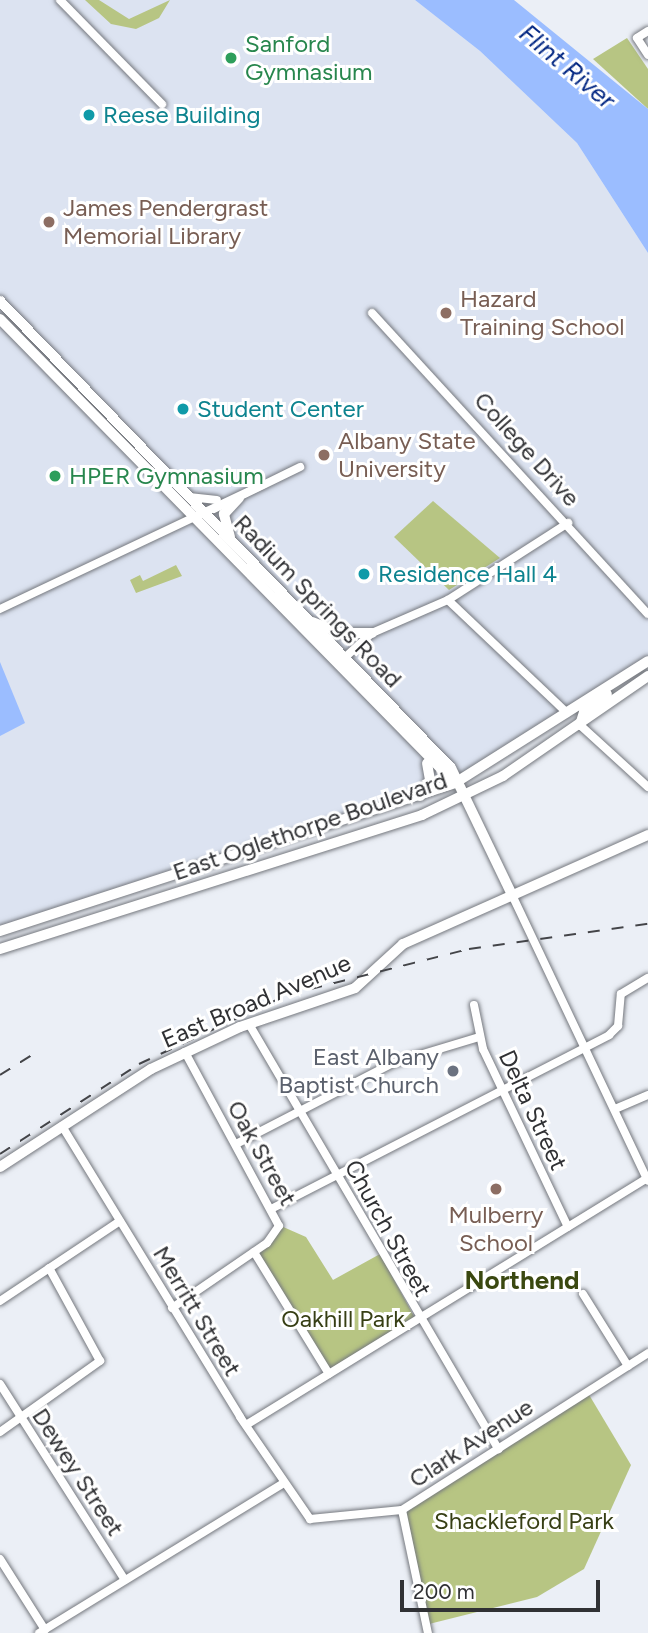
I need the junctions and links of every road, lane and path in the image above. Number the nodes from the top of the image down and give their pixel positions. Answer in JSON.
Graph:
{"nodes":[{"id":1,"x":60,"y":0,"type":"edge"},
{"id":2,"x":648,"y":31,"type":"edge"},
{"id":3,"x":648,"y":55,"type":"edge"},
{"id":4,"x":162,"y":104,"type":"dead end"},
{"id":5,"x":0,"y":301,"type":"edge"},
{"id":6,"x":372,"y":313,"type":"dead end"},
{"id":7,"x":0,"y":319,"type":"edge"},
{"id":8,"x":300,"y":467,"type":"dead end"},
{"id":9,"x":264,"y":484,"type":"junction"},
{"id":10,"x":187,"y":496,"type":"junction"},
{"id":11,"x":223,"y":498,"type":"junction"},
{"id":12,"x":239,"y":498,"type":"junction"},
{"id":13,"x":203,"y":512,"type":"junction"},
{"id":14,"x":192,"y":517,"type":"junction"},
{"id":15,"x":568,"y":523,"type":"junction"},
{"id":16,"x":234,"y":544,"type":"junction"},
{"id":17,"x":448,"y":600,"type":"junction"},
{"id":18,"x":0,"y":609,"type":"edge"},
{"id":19,"x":648,"y":614,"type":"edge"},
{"id":20,"x":309,"y":621,"type":"junction"},
{"id":21,"x":372,"y":633,"type":"junction"},
{"id":22,"x":344,"y":658,"type":"junction"},
{"id":23,"x":645,"y":662,"type":"edge"},
{"id":24,"x":335,"y":667,"type":"junction"},
{"id":25,"x":648,"y":676,"type":"edge"},
{"id":26,"x":567,"y":713,"type":"junction"},
{"id":27,"x":580,"y":725,"type":"junction"},
{"id":28,"x":425,"y":759,"type":"junction"},
{"id":29,"x":455,"y":783,"type":"junction"},
{"id":30,"x":648,"y":787,"type":"edge"},
{"id":31,"x":464,"y":797,"type":"junction"},
{"id":32,"x":418,"y":798,"type":"junction"},
{"id":33,"x":648,"y":835,"type":"edge"},
{"id":34,"x":513,"y":897,"type":"junction"},
{"id":35,"x":0,"y":930,"type":"edge"},
{"id":36,"x":0,"y":949,"type":"edge"},
{"id":37,"x":648,"y":978,"type":"edge"},
{"id":38,"x":474,"y":1004,"type":"dead end"},
{"id":39,"x":248,"y":1024,"type":"junction"},
{"id":40,"x":479,"y":1037,"type":"junction"},
{"id":41,"x":587,"y":1047,"type":"junction"},
{"id":42,"x":185,"y":1052,"type":"junction"},
{"id":43,"x":501,"y":1088,"type":"junction"},
{"id":44,"x":648,"y":1095,"type":"edge"},
{"id":45,"x":615,"y":1109,"type":"junction"},
{"id":46,"x":298,"y":1110,"type":"junction"},
{"id":47,"x":62,"y":1126,"type":"junction"},
{"id":48,"x":236,"y":1144,"type":"junction"},
{"id":49,"x":0,"y":1167,"type":"edge"},
{"id":50,"x":336,"y":1174,"type":"junction"},
{"id":51,"x":648,"y":1179,"type":"edge"},
{"id":52,"x":273,"y":1208,"type":"junction"},
{"id":53,"x":120,"y":1221,"type":"junction"},
{"id":54,"x":568,"y":1227,"type":"junction"},
{"id":55,"x":254,"y":1252,"type":"junction"},
{"id":56,"x":49,"y":1268,"type":"junction"},
{"id":57,"x":583,"y":1294,"type":"dead end"},
{"id":58,"x":0,"y":1301,"type":"edge"},
{"id":59,"x":172,"y":1308,"type":"junction"},
{"id":60,"x":417,"y":1320,"type":"junction"},
{"id":61,"x":648,"y":1353,"type":"edge"},
{"id":62,"x":628,"y":1366,"type":"junction"},
{"id":63,"x":329,"y":1374,"type":"junction"},
{"id":64,"x":0,"y":1384,"type":"edge"},
{"id":65,"x":20,"y":1419,"type":"junction"},
{"id":66,"x":246,"y":1425,"type":"junction"},
{"id":67,"x":0,"y":1432,"type":"edge"},
{"id":68,"x":498,"y":1449,"type":"junction"},
{"id":69,"x":282,"y":1484,"type":"junction"},
{"id":70,"x":402,"y":1510,"type":"junction"},
{"id":71,"x":303,"y":1513,"type":"joint"},
{"id":72,"x":0,"y":1559,"type":"edge"},
{"id":73,"x":125,"y":1580,"type":"junction"},
{"id":74,"x":42,"y":1631,"type":"edge"},
{"id":75,"x":428,"y":1633,"type":"edge"}],
"edges":[{"from":1,"to":4,"type":"street"},
{"from":2,"to":3,"type":"street"},
{"from":5,"to":10,"type":"main road","name":"Radium Springs Road"},
{"from":6,"to":15,"type":"street","name":"College Drive"},
{"from":7,"to":14,"type":"main road","name":"Radium Springs Road"},
{"from":8,"to":9,"type":"street"},
{"from":9,"to":11,"type":"street"},
{"from":9,"to":12,"type":"street"},
{"from":10,"to":11,"type":"street"},
{"from":10,"to":13,"type":"main road","name":"Radium Springs Road"},
{"from":11,"to":13,"type":"street"},
{"from":12,"to":13,"type":"street"},
{"from":12,"to":16,"type":"main road"},
{"from":13,"to":14,"type":"street"},
{"from":13,"to":16,"type":"main road","name":"Radium Springs Road"},
{"from":14,"to":18,"type":"street"},
{"from":14,"to":24,"type":"main road","name":"Radium Springs Road"},
{"from":15,"to":17,"type":"street"},
{"from":15,"to":19,"type":"street","name":"College Drive"},
{"from":16,"to":20,"type":"main road","name":"Radium Springs Road"},
{"from":17,"to":21,"type":"street"},
{"from":17,"to":26,"type":"street"},
{"from":20,"to":21,"type":"main road"},
{"from":20,"to":22,"type":"main road","name":"Radium Springs Road"},
{"from":21,"to":22,"type":"street"},
{"from":22,"to":24,"type":"street"},
{"from":22,"to":29,"type":"main road","name":"Radium Springs Road"},
{"from":23,"to":26,"type":"main road","name":"East Oglethorpe Boulevard"},
{"from":23,"to":27,"type":"main road"},
{"from":24,"to":28,"type":"main road","name":"Radium Springs Road"},
{"from":25,"to":27,"type":"main road","name":"East Oglethorpe Boulevard"},
{"from":26,"to":29,"type":"main road","name":"East Oglethorpe Boulevard"},
{"from":27,"to":30,"type":"street"},
{"from":27,"to":31,"type":"main road","name":"East Oglethorpe Boulevard"},
{"from":28,"to":29,"type":"main road","name":"Radium Springs Road"},
{"from":28,"to":32,"type":"main road"},
{"from":29,"to":31,"type":"main road","name":"Radium Springs Road"},
{"from":29,"to":32,"type":"main road","name":"East Oglethorpe Boulevard"},
{"from":31,"to":34,"type":"main road","name":"Radium Springs Road"},
{"from":31,"to":36,"type":"main road","name":"East Oglethorpe Boulevard"},
{"from":32,"to":35,"type":"main road","name":"East Oglethorpe Boulevard"},
{"from":33,"to":34,"type":"main road","name":"East Broad Avenue"},
{"from":34,"to":39,"type":"main road","name":"East Broad Avenue"},
{"from":34,"to":41,"type":"street"},
{"from":37,"to":41,"type":"street"},
{"from":38,"to":40,"type":"street","name":"Delta Street"},
{"from":39,"to":42,"type":"main road","name":"East Broad Avenue"},
{"from":39,"to":46,"type":"street","name":"Church Street"},
{"from":40,"to":43,"type":"street","name":"Delta Street"},
{"from":40,"to":46,"type":"street"},
{"from":41,"to":43,"type":"street"},
{"from":41,"to":45,"type":"street"},
{"from":42,"to":47,"type":"main road","name":"East Broad Avenue"},
{"from":42,"to":48,"type":"street","name":"Oak Street"},
{"from":43,"to":50,"type":"street"},
{"from":43,"to":54,"type":"street","name":"Delta Street"},
{"from":44,"to":45,"type":"street"},
{"from":45,"to":51,"type":"street"},
{"from":46,"to":48,"type":"street"},
{"from":46,"to":50,"type":"street","name":"Church Street"},
{"from":47,"to":49,"type":"main road","name":"East Broad Avenue"},
{"from":47,"to":53,"type":"street","name":"Merritt Street"},
{"from":48,"to":52,"type":"street","name":"Oak Street"},
{"from":50,"to":52,"type":"street"},
{"from":50,"to":60,"type":"street","name":"Church Street"},
{"from":51,"to":54,"type":"street"},
{"from":52,"to":55,"type":"street","name":"Oak Street"},
{"from":53,"to":56,"type":"street"},
{"from":53,"to":59,"type":"street","name":"Merritt Street"},
{"from":54,"to":60,"type":"street"},
{"from":55,"to":59,"type":"street"},
{"from":55,"to":63,"type":"street"},
{"from":56,"to":58,"type":"street"},
{"from":56,"to":65,"type":"street"},
{"from":57,"to":62,"type":"street"},
{"from":59,"to":66,"type":"street","name":"Merritt Street"},
{"from":60,"to":63,"type":"street"},
{"from":60,"to":68,"type":"street","name":"Church Street"},
{"from":61,"to":62,"type":"street","name":"Clark Avenue"},
{"from":62,"to":68,"type":"street","name":"Clark Avenue"},
{"from":63,"to":66,"type":"street"},
{"from":64,"to":65,"type":"street","name":"Dewey Street"},
{"from":65,"to":67,"type":"street"},
{"from":65,"to":73,"type":"street","name":"Dewey Street"},
{"from":66,"to":69,"type":"street","name":"Merritt Street"},
{"from":68,"to":70,"type":"street","name":"Clark Avenue"},
{"from":69,"to":71,"type":"street","name":"Merritt Street"},
{"from":69,"to":73,"type":"street"},
{"from":70,"to":71,"type":"street","name":"Clark Avenue"},
{"from":70,"to":75,"type":"street"},
{"from":72,"to":74,"type":"street"},
{"from":73,"to":74,"type":"street"}]}
